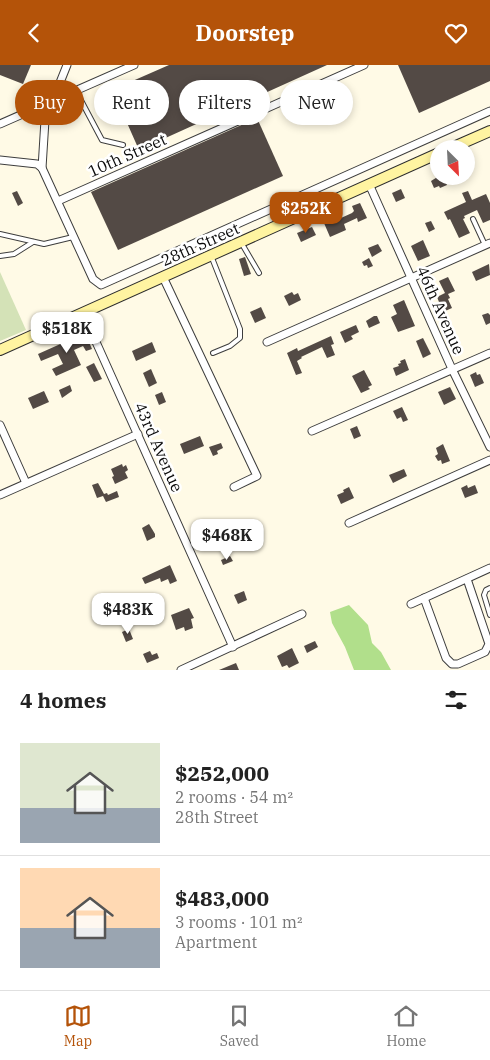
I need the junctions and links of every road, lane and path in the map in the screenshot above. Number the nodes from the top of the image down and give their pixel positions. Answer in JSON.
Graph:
{"nodes":[{"id":1,"x":67,"y":65,"type":"edge"},
{"id":2,"x":134,"y":65,"type":"edge"},
{"id":3,"x":364,"y":65,"type":"edge"},
{"id":4,"x":61,"y":80,"type":"edge"},
{"id":5,"x":84,"y":87,"type":"edge"},
{"id":6,"x":84,"y":106,"type":"edge"},
{"id":7,"x":490,"y":111,"type":"edge"},
{"id":8,"x":15,"y":117,"type":"edge"},
{"id":9,"x":0,"y":124,"type":"edge"},
{"id":10,"x":45,"y":125,"type":"edge"},
{"id":11,"x":490,"y":131,"type":"edge"},
{"id":12,"x":470,"y":140,"type":"edge"},
{"id":13,"x":124,"y":145,"type":"dead end"},
{"id":14,"x":430,"y":157,"type":"edge"},
{"id":15,"x":0,"y":160,"type":"edge"},
{"id":16,"x":42,"y":168,"type":"junction"},
{"id":17,"x":369,"y":184,"type":"junction"},
{"id":18,"x":58,"y":201,"type":"junction"},
{"id":19,"x":473,"y":219,"type":"dead end"},
{"id":20,"x":0,"y":234,"type":"edge"},
{"id":21,"x":73,"y":237,"type":"junction"},
{"id":22,"x":32,"y":242,"type":"junction"},
{"id":23,"x":240,"y":242,"type":"junction"},
{"id":24,"x":488,"y":244,"type":"edge"},
{"id":25,"x":211,"y":255,"type":"junction"},
{"id":26,"x":0,"y":256,"type":"edge"},
{"id":27,"x":259,"y":273,"type":"dead end"},
{"id":28,"x":164,"y":277,"type":"junction"},
{"id":29,"x":412,"y":278,"type":"junction"},
{"id":30,"x":83,"y":313,"type":"junction"},
{"id":31,"x":267,"y":342,"type":"dead end"},
{"id":32,"x":0,"y":350,"type":"edge"},
{"id":33,"x":212,"y":353,"type":"dead end"},
{"id":34,"x":490,"y":353,"type":"edge"},
{"id":35,"x":452,"y":369,"type":"junction"},
{"id":36,"x":0,"y":425,"type":"edge"},
{"id":37,"x":312,"y":431,"type":"dead end"},
{"id":38,"x":138,"y":434,"type":"junction"},
{"id":39,"x":490,"y":447,"type":"edge"},
{"id":40,"x":490,"y":460,"type":"edge"},
{"id":41,"x":26,"y":483,"type":"junction"},
{"id":42,"x":234,"y":487,"type":"dead end"},
{"id":43,"x":0,"y":495,"type":"edge"},
{"id":44,"x":349,"y":523,"type":"dead end"},
{"id":45,"x":490,"y":568,"type":"edge"},
{"id":46,"x":466,"y":579,"type":"junction"},
{"id":47,"x":490,"y":588,"type":"edge"},
{"id":48,"x":424,"y":598,"type":"junction"},
{"id":49,"x":411,"y":604,"type":"dead end"},
{"id":50,"x":302,"y":614,"type":"dead end"},
{"id":51,"x":490,"y":615,"type":"edge"},
{"id":52,"x":233,"y":647,"type":"junction"},
{"id":53,"x":182,"y":670,"type":"edge"}],
"edges":[{"from":1,"to":4,"type":"street"},
{"from":2,"to":5,"type":"street"},
{"from":3,"to":18,"type":"street","name":"10th Street"},
{"from":6,"to":13,"type":"lane"},
{"from":7,"to":21,"type":"street"},
{"from":8,"to":9,"type":"street"},
{"from":10,"to":16,"type":"street"},
{"from":11,"to":12,"type":"main road"},
{"from":14,"to":17,"type":"main road","name":"28th Street"},
{"from":15,"to":16,"type":"street"},
{"from":16,"to":18,"type":"street"},
{"from":17,"to":23,"type":"main road","name":"28th Street"},
{"from":17,"to":29,"type":"street","name":"46th Avenue"},
{"from":18,"to":21,"type":"street"},
{"from":19,"to":24,"type":"lane"},
{"from":20,"to":22,"type":"lane"},
{"from":21,"to":22,"type":"lane"},
{"from":22,"to":26,"type":"lane"},
{"from":23,"to":25,"type":"main road","name":"28th Street"},
{"from":23,"to":27,"type":"lane"},
{"from":24,"to":29,"type":"street"},
{"from":25,"to":28,"type":"main road","name":"28th Street"},
{"from":25,"to":33,"type":"lane"},
{"from":28,"to":30,"type":"main road","name":"28th Street"},
{"from":28,"to":42,"type":"street"},
{"from":29,"to":31,"type":"street"},
{"from":29,"to":35,"type":"street","name":"46th Avenue"},
{"from":30,"to":32,"type":"main road","name":"28th Street"},
{"from":30,"to":38,"type":"street","name":"43rd Avenue"},
{"from":34,"to":35,"type":"street"},
{"from":35,"to":37,"type":"street"},
{"from":35,"to":39,"type":"street","name":"46th Avenue"},
{"from":36,"to":41,"type":"street"},
{"from":38,"to":41,"type":"street"},
{"from":38,"to":52,"type":"street","name":"43rd Avenue"},
{"from":40,"to":44,"type":"street"},
{"from":41,"to":43,"type":"street"},
{"from":45,"to":46,"type":"street"},
{"from":46,"to":48,"type":"street"},
{"from":46,"to":48,"type":"street"},
{"from":47,"to":51,"type":"lane"},
{"from":48,"to":49,"type":"street"},
{"from":50,"to":52,"type":"street"},
{"from":52,"to":53,"type":"street"}]}
